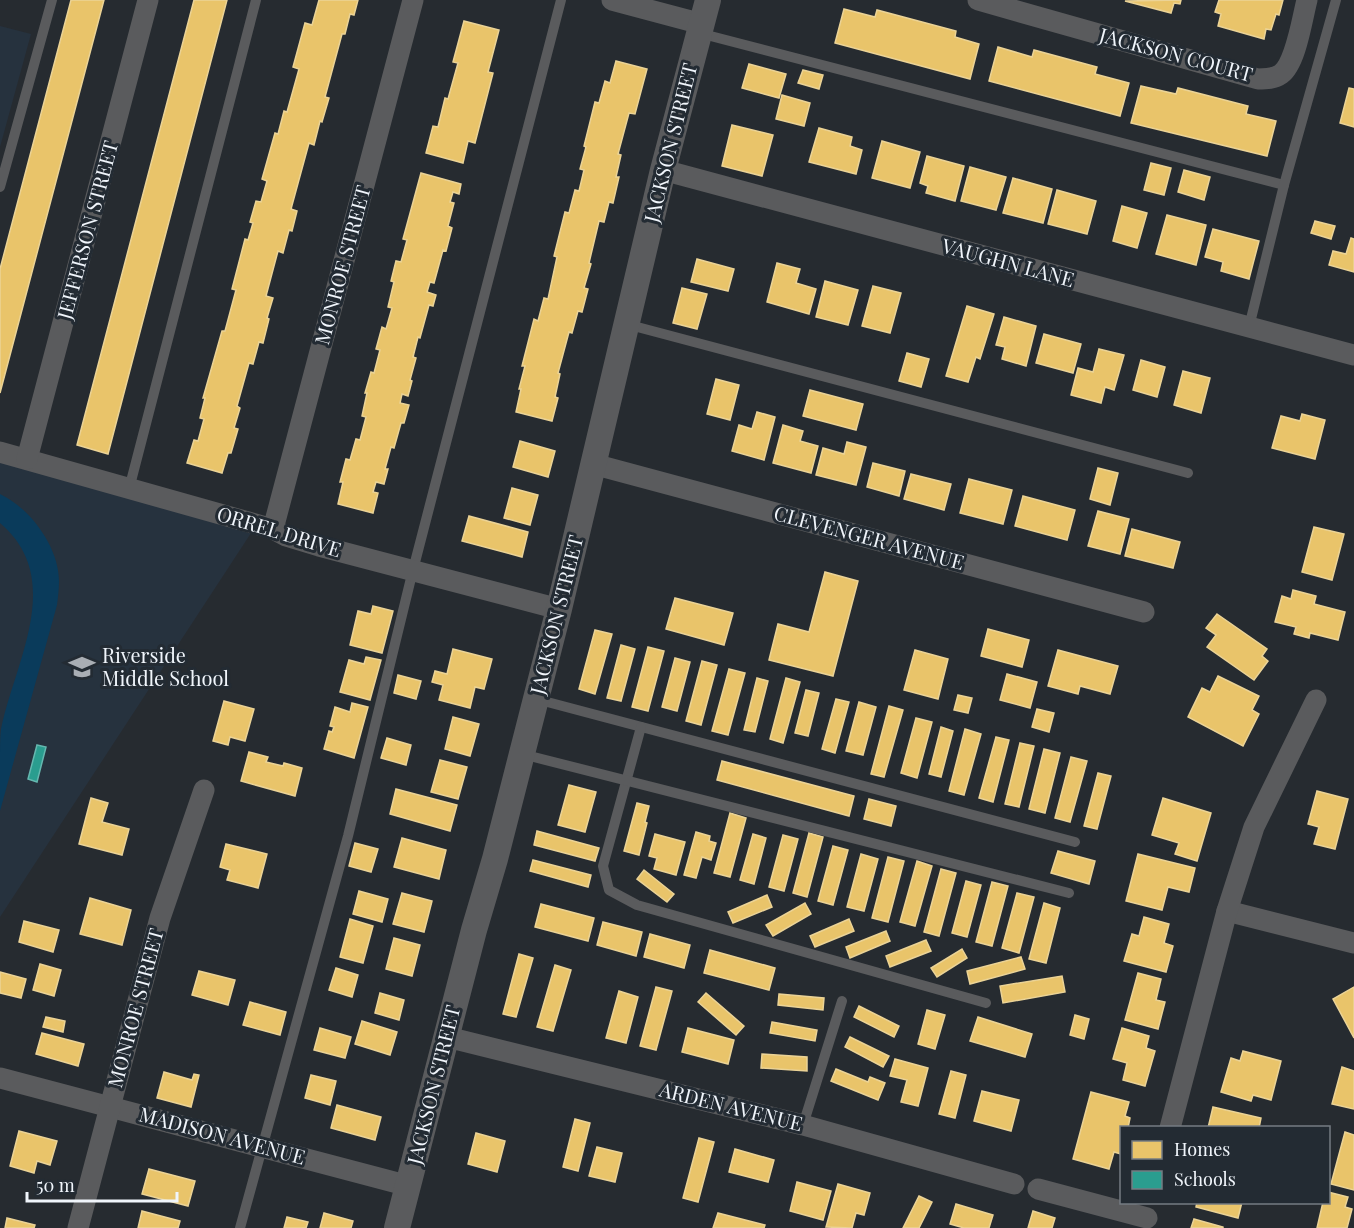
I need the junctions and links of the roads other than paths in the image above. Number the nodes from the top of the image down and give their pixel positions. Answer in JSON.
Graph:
{"nodes":[{"id":1,"x":52,"y":0,"type":"edge"},
{"id":2,"x":148,"y":0,"type":"edge"},
{"id":3,"x":256,"y":0,"type":"edge"},
{"id":4,"x":413,"y":0,"type":"edge"},
{"id":5,"x":561,"y":0,"type":"edge"},
{"id":6,"x":612,"y":0,"type":"edge"},
{"id":7,"x":1307,"y":0,"type":"edge"},
{"id":8,"x":1336,"y":0,"type":"edge"},
{"id":9,"x":989,"y":1,"type":"edge"},
{"id":10,"x":703,"y":19,"type":"edge"},
{"id":11,"x":663,"y":170,"type":"junction"},
{"id":12,"x":1284,"y":185,"type":"junction"},
{"id":13,"x":0,"y":188,"type":"edge"},
{"id":14,"x":626,"y":324,"type":"junction"},
{"id":15,"x":1250,"y":327,"type":"junction"},
{"id":16,"x":1354,"y":355,"type":"edge"},
{"id":17,"x":0,"y":452,"type":"edge"},
{"id":18,"x":27,"y":459,"type":"junction"},
{"id":19,"x":593,"y":464,"type":"junction"},
{"id":20,"x":1188,"y":473,"type":"dead end"},
{"id":21,"x":129,"y":489,"type":"junction"},
{"id":22,"x":273,"y":529,"type":"junction"},
{"id":23,"x":413,"y":570,"type":"junction"},
{"id":24,"x":559,"y":609,"type":"junction"},
{"id":25,"x":1144,"y":612,"type":"dead end"},
{"id":26,"x":536,"y":699,"type":"junction"},
{"id":27,"x":1316,"y":700,"type":"dead end"},
{"id":28,"x":640,"y":727,"type":"junction"},
{"id":29,"x":522,"y":754,"type":"junction"},
{"id":30,"x":626,"y":781,"type":"junction"},
{"id":31,"x":204,"y":790,"type":"dead end"},
{"id":32,"x":1075,"y":842,"type":"dead end"},
{"id":33,"x":1069,"y":893,"type":"dead end"},
{"id":34,"x":1227,"y":911,"type":"junction"},
{"id":35,"x":1354,"y":943,"type":"edge"},
{"id":36,"x":842,"y":1001,"type":"dead end"},
{"id":37,"x":986,"y":1003,"type":"dead end"},
{"id":38,"x":447,"y":1037,"type":"junction"},
{"id":39,"x":0,"y":1078,"type":"edge"},
{"id":40,"x":110,"y":1106,"type":"junction"},
{"id":41,"x":803,"y":1125,"type":"junction"},
{"id":42,"x":1171,"y":1126,"type":"edge"},
{"id":43,"x":261,"y":1146,"type":"junction"},
{"id":44,"x":1014,"y":1184,"type":"dead end"},
{"id":45,"x":409,"y":1186,"type":"junction"},
{"id":46,"x":1038,"y":1189,"type":"dead end"},
{"id":47,"x":1147,"y":1216,"type":"edge"},
{"id":48,"x":78,"y":1228,"type":"edge"},
{"id":49,"x":240,"y":1228,"type":"edge"},
{"id":50,"x":397,"y":1228,"type":"edge"}],
"edges":[{"from":1,"to":13,"type":"lane"},
{"from":2,"to":18,"type":"street","name":"JEFFERSON STREET"},
{"from":3,"to":21,"type":"lane"},
{"from":4,"to":22,"type":"street","name":"MONROE STREET"},
{"from":5,"to":23,"type":"lane"},
{"from":6,"to":10,"type":"street"},
{"from":7,"to":9,"type":"street","name":"JACKSON COURT"},
{"from":8,"to":12,"type":"lane"},
{"from":10,"to":11,"type":"street","name":"JACKSON STREET"},
{"from":10,"to":12,"type":"lane"},
{"from":11,"to":14,"type":"street","name":"JACKSON STREET"},
{"from":11,"to":15,"type":"street","name":"VAUGHN LANE"},
{"from":12,"to":15,"type":"lane"},
{"from":14,"to":19,"type":"street","name":"JACKSON STREET"},
{"from":14,"to":20,"type":"lane"},
{"from":15,"to":16,"type":"street","name":"VAUGHN LANE"},
{"from":17,"to":18,"type":"street","name":"ORREL DRIVE"},
{"from":18,"to":21,"type":"street","name":"ORREL DRIVE"},
{"from":19,"to":24,"type":"street","name":"JACKSON STREET"},
{"from":19,"to":25,"type":"street","name":"CLEVENGER AVENUE"},
{"from":21,"to":22,"type":"street","name":"ORREL DRIVE"},
{"from":22,"to":23,"type":"street","name":"ORREL DRIVE"},
{"from":23,"to":24,"type":"street","name":"ORREL DRIVE"},
{"from":23,"to":43,"type":"lane"},
{"from":24,"to":26,"type":"street","name":"JACKSON STREET"},
{"from":26,"to":28,"type":"lane"},
{"from":26,"to":29,"type":"street","name":"JACKSON STREET"},
{"from":27,"to":34,"type":"street"},
{"from":28,"to":30,"type":"lane"},
{"from":28,"to":32,"type":"lane"},
{"from":29,"to":30,"type":"lane"},
{"from":29,"to":38,"type":"street","name":"JACKSON STREET"},
{"from":30,"to":33,"type":"lane"},
{"from":30,"to":37,"type":"lane"},
{"from":31,"to":40,"type":"street","name":"MONROE STREET"},
{"from":34,"to":35,"type":"street"},
{"from":34,"to":42,"type":"street"},
{"from":36,"to":41,"type":"lane"},
{"from":38,"to":41,"type":"street","name":"ARDEN AVENUE"},
{"from":38,"to":45,"type":"street","name":"JACKSON STREET"},
{"from":39,"to":40,"type":"street","name":"MADISON AVENUE"},
{"from":40,"to":43,"type":"street","name":"MADISON AVENUE"},
{"from":40,"to":48,"type":"street","name":"MONROE STREET"},
{"from":41,"to":44,"type":"street","name":"ARDEN AVENUE"},
{"from":43,"to":45,"type":"street","name":"MADISON AVENUE"},
{"from":43,"to":49,"type":"lane"},
{"from":45,"to":50,"type":"street","name":"JACKSON STREET"},
{"from":46,"to":47,"type":"street"}]}
